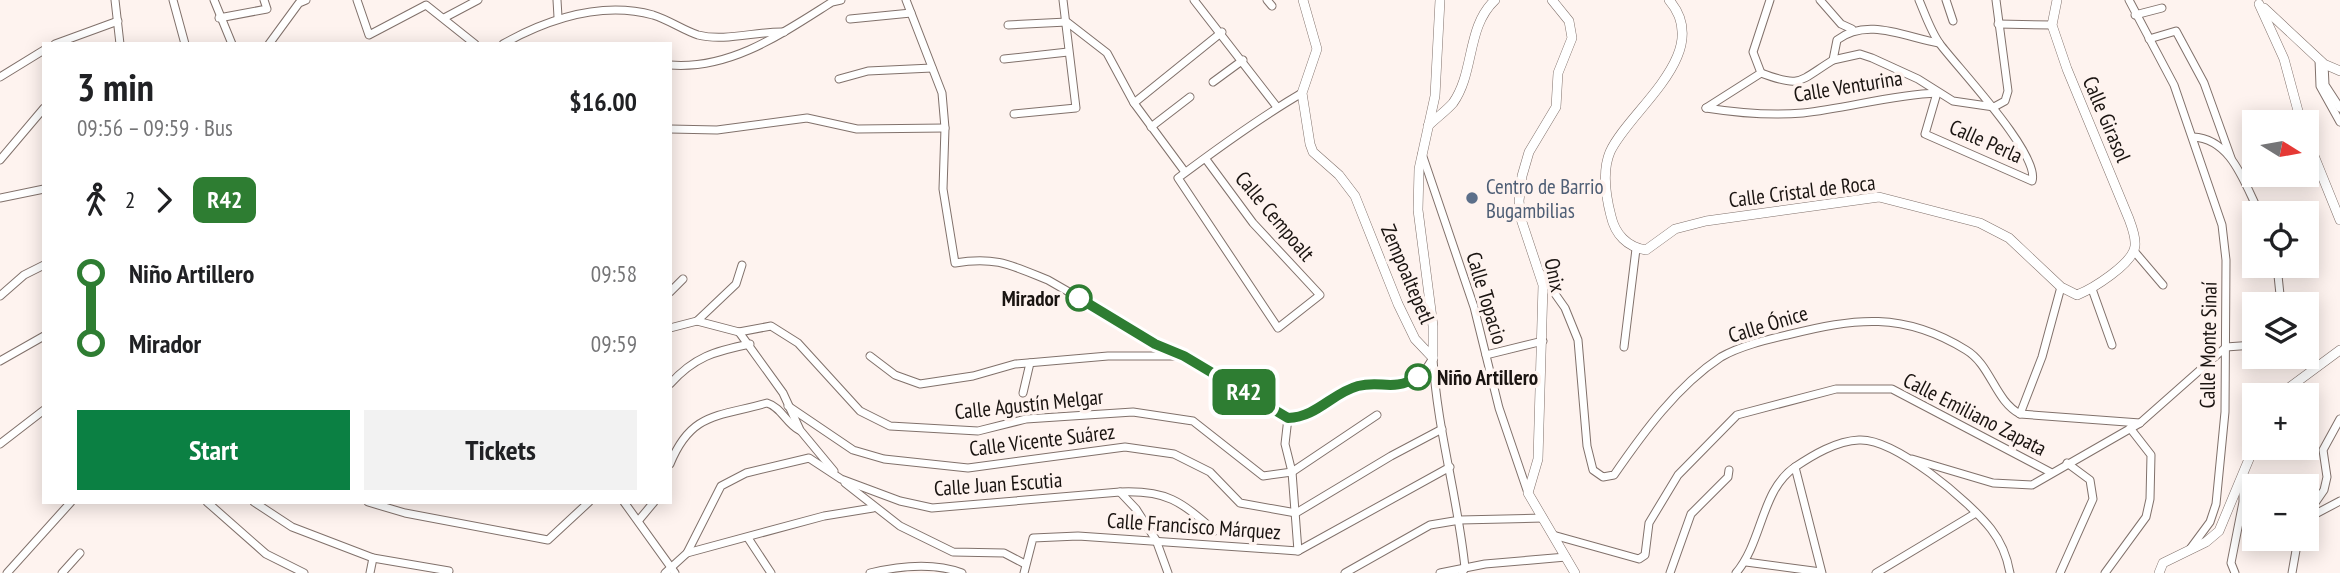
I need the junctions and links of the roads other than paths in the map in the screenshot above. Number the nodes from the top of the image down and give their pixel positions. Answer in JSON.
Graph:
{"nodes":[{"id":1,"x":115,"y":0,"type":"edge"},
{"id":2,"x":173,"y":0,"type":"edge"},
{"id":3,"x":214,"y":0,"type":"edge"},
{"id":4,"x":264,"y":0,"type":"edge"},
{"id":5,"x":306,"y":0,"type":"edge"},
{"id":6,"x":357,"y":0,"type":"edge"},
{"id":7,"x":478,"y":0,"type":"edge"},
{"id":8,"x":557,"y":0,"type":"edge"},
{"id":9,"x":841,"y":0,"type":"edge"},
{"id":10,"x":906,"y":0,"type":"edge"},
{"id":11,"x":1063,"y":0,"type":"edge"},
{"id":12,"x":1194,"y":0,"type":"edge"},
{"id":13,"x":1303,"y":0,"type":"edge"},
{"id":14,"x":1440,"y":0,"type":"edge"},
{"id":15,"x":1495,"y":0,"type":"edge"},
{"id":16,"x":1552,"y":0,"type":"edge"},
{"id":17,"x":1668,"y":0,"type":"edge"},
{"id":18,"x":1770,"y":0,"type":"edge"},
{"id":19,"x":1820,"y":0,"type":"edge"},
{"id":20,"x":1919,"y":0,"type":"edge"},
{"id":21,"x":1946,"y":0,"type":"edge"},
{"id":22,"x":1996,"y":0,"type":"edge"},
{"id":23,"x":2057,"y":0,"type":"edge"},
{"id":24,"x":2129,"y":0,"type":"edge"},
{"id":25,"x":2258,"y":1,"type":"edge"},
{"id":26,"x":2162,"y":8,"type":"dead end"},
{"id":27,"x":911,"y":13,"type":"junction"},
{"id":28,"x":2135,"y":15,"type":"junction"},
{"id":29,"x":558,"y":17,"type":"junction"},
{"id":30,"x":219,"y":18,"type":"junction"},
{"id":31,"x":444,"y":18,"type":"junction"},
{"id":32,"x":850,"y":19,"type":"dead end"},
{"id":33,"x":118,"y":21,"type":"junction"},
{"id":34,"x":1953,"y":21,"type":"dead end"},
{"id":35,"x":1067,"y":22,"type":"junction"},
{"id":36,"x":1998,"y":24,"type":"junction"},
{"id":37,"x":1008,"y":25,"type":"dead end"},
{"id":38,"x":2052,"y":25,"type":"junction"},
{"id":39,"x":1853,"y":29,"type":"junction"},
{"id":40,"x":784,"y":32,"type":"junction"},
{"id":41,"x":1222,"y":32,"type":"junction"},
{"id":42,"x":2149,"y":39,"type":"junction"},
{"id":43,"x":61,"y":42,"type":"edge"},
{"id":44,"x":120,"y":42,"type":"edge"},
{"id":45,"x":184,"y":42,"type":"edge"},
{"id":46,"x":231,"y":42,"type":"edge"},
{"id":47,"x":270,"y":42,"type":"edge"},
{"id":48,"x":473,"y":42,"type":"edge"},
{"id":49,"x":507,"y":42,"type":"edge"},
{"id":50,"x":1939,"y":43,"type":"junction"},
{"id":51,"x":42,"y":51,"type":"edge"},
{"id":52,"x":1068,"y":52,"type":"junction"},
{"id":53,"x":1004,"y":59,"type":"dead end"},
{"id":54,"x":1243,"y":60,"type":"junction"},
{"id":55,"x":1833,"y":60,"type":"junction"},
{"id":56,"x":2322,"y":62,"type":"junction"},
{"id":57,"x":672,"y":65,"type":"edge"},
{"id":58,"x":932,"y":68,"type":"junction"},
{"id":59,"x":2340,"y":71,"type":"edge"},
{"id":60,"x":1761,"y":73,"type":"junction"},
{"id":61,"x":0,"y":77,"type":"edge"},
{"id":62,"x":839,"y":79,"type":"dead end"},
{"id":63,"x":1213,"y":82,"type":"dead end"},
{"id":64,"x":1302,"y":93,"type":"junction"},
{"id":65,"x":1937,"y":93,"type":"junction"},
{"id":66,"x":1190,"y":97,"type":"dead end"},
{"id":67,"x":1134,"y":103,"type":"junction"},
{"id":68,"x":1277,"y":107,"type":"junction"},
{"id":69,"x":1994,"y":107,"type":"junction"},
{"id":70,"x":2340,"y":108,"type":"edge"},
{"id":71,"x":42,"y":110,"type":"edge"},
{"id":72,"x":2298,"y":110,"type":"edge"},
{"id":73,"x":1014,"y":114,"type":"dead end"},
{"id":74,"x":2340,"y":122,"type":"edge"},
{"id":75,"x":1151,"y":127,"type":"junction"},
{"id":76,"x":1427,"y":127,"type":"junction"},
{"id":77,"x":945,"y":128,"type":"junction"},
{"id":78,"x":672,"y":129,"type":"edge"},
{"id":79,"x":2193,"y":137,"type":"junction"},
{"id":80,"x":1422,"y":153,"type":"junction"},
{"id":81,"x":1205,"y":158,"type":"junction"},
{"id":82,"x":2231,"y":158,"type":"junction"},
{"id":83,"x":0,"y":160,"type":"edge"},
{"id":84,"x":2319,"y":168,"type":"edge"},
{"id":85,"x":1185,"y":172,"type":"junction"},
{"id":86,"x":42,"y":189,"type":"edge"},
{"id":87,"x":0,"y":198,"type":"edge"},
{"id":88,"x":2253,"y":201,"type":"edge"},
{"id":89,"x":2340,"y":220,"type":"edge"},
{"id":90,"x":1641,"y":249,"type":"junction"},
{"id":91,"x":2134,"y":250,"type":"junction"},
{"id":92,"x":741,"y":265,"type":"dead end"},
{"id":93,"x":42,"y":266,"type":"edge"},
{"id":94,"x":1538,"y":270,"type":"junction"},
{"id":95,"x":683,"y":279,"type":"dead end"},
{"id":96,"x":2163,"y":285,"type":"dead end"},
{"id":97,"x":2061,"y":287,"type":"junction"},
{"id":98,"x":2092,"y":289,"type":"junction"},
{"id":99,"x":672,"y":290,"type":"edge"},
{"id":100,"x":0,"y":296,"type":"edge"},
{"id":101,"x":697,"y":321,"type":"junction"},
{"id":102,"x":672,"y":327,"type":"edge"},
{"id":103,"x":739,"y":332,"type":"junction"},
{"id":104,"x":42,"y":337,"type":"edge"},
{"id":105,"x":1543,"y":341,"type":"junction"},
{"id":106,"x":750,"y":344,"type":"junction"},
{"id":107,"x":2112,"y":345,"type":"dead end"},
{"id":108,"x":2242,"y":346,"type":"edge"},
{"id":109,"x":1624,"y":347,"type":"dead end"},
{"id":110,"x":2226,"y":347,"type":"junction"},
{"id":111,"x":2340,"y":349,"type":"edge"},
{"id":112,"x":1486,"y":355,"type":"junction"},
{"id":113,"x":870,"y":356,"type":"dead end"},
{"id":114,"x":1184,"y":356,"type":"junction"},
{"id":115,"x":1433,"y":358,"type":"junction"},
{"id":116,"x":0,"y":361,"type":"edge"},
{"id":117,"x":1030,"y":363,"type":"junction"},
{"id":118,"x":672,"y":382,"type":"edge"},
{"id":119,"x":2295,"y":383,"type":"edge"},
{"id":120,"x":1023,"y":393,"type":"dead end"},
{"id":121,"x":788,"y":406,"type":"junction"},
{"id":122,"x":42,"y":412,"type":"edge"},
{"id":123,"x":2020,"y":414,"type":"junction"},
{"id":124,"x":1377,"y":415,"type":"dead end"},
{"id":125,"x":1288,"y":418,"type":"junction"},
{"id":126,"x":2340,"y":419,"type":"edge"},
{"id":127,"x":2140,"y":423,"type":"junction"},
{"id":128,"x":2130,"y":428,"type":"junction"},
{"id":129,"x":1442,"y":429,"type":"junction"},
{"id":130,"x":800,"y":430,"type":"junction"},
{"id":131,"x":0,"y":444,"type":"edge"},
{"id":132,"x":672,"y":459,"type":"edge"},
{"id":133,"x":1912,"y":459,"type":"junction"},
{"id":134,"x":2249,"y":460,"type":"edge"},
{"id":135,"x":2067,"y":463,"type":"junction"},
{"id":136,"x":1450,"y":467,"type":"junction"},
{"id":137,"x":1795,"y":467,"type":"junction"},
{"id":138,"x":1729,"y":470,"type":"dead end"},
{"id":139,"x":1292,"y":472,"type":"junction"},
{"id":140,"x":2050,"y":472,"type":"junction"},
{"id":141,"x":2243,"y":474,"type":"edge"},
{"id":142,"x":2242,"y":476,"type":"edge"},
{"id":143,"x":841,"y":479,"type":"junction"},
{"id":144,"x":1119,"y":492,"type":"junction"},
{"id":145,"x":1528,"y":493,"type":"junction"},
{"id":146,"x":2319,"y":498,"type":"edge"},
{"id":147,"x":2340,"y":501,"type":"edge"},
{"id":148,"x":69,"y":504,"type":"edge"},
{"id":149,"x":209,"y":504,"type":"edge"},
{"id":150,"x":257,"y":504,"type":"edge"},
{"id":151,"x":375,"y":504,"type":"edge"},
{"id":152,"x":587,"y":504,"type":"edge"},
{"id":153,"x":626,"y":504,"type":"edge"},
{"id":154,"x":652,"y":504,"type":"edge"},
{"id":155,"x":873,"y":508,"type":"junction"},
{"id":156,"x":2242,"y":511,"type":"edge"},
{"id":157,"x":2319,"y":511,"type":"edge"},
{"id":158,"x":1296,"y":513,"type":"junction"},
{"id":159,"x":1976,"y":513,"type":"junction"},
{"id":160,"x":1543,"y":517,"type":"junction"},
{"id":161,"x":639,"y":520,"type":"junction"},
{"id":162,"x":1460,"y":520,"type":"junction"},
{"id":163,"x":1215,"y":531,"type":"dead end"},
{"id":164,"x":1553,"y":536,"type":"junction"},
{"id":165,"x":748,"y":538,"type":"junction"},
{"id":166,"x":1156,"y":540,"type":"junction"},
{"id":167,"x":2189,"y":549,"type":"junction"},
{"id":168,"x":1298,"y":551,"type":"junction"},
{"id":169,"x":2296,"y":551,"type":"edge"},
{"id":170,"x":953,"y":552,"type":"junction"},
{"id":171,"x":80,"y":553,"type":"dead end"},
{"id":172,"x":687,"y":553,"type":"junction"},
{"id":173,"x":1566,"y":557,"type":"junction"},
{"id":174,"x":373,"y":558,"type":"junction"},
{"id":175,"x":1746,"y":562,"type":"junction"},
{"id":176,"x":1026,"y":564,"type":"junction"},
{"id":177,"x":952,"y":569,"type":"junction"},
{"id":178,"x":673,"y":570,"type":"edge"},
{"id":179,"x":1463,"y":570,"type":"edge"},
{"id":180,"x":449,"y":571,"type":"dead end"},
{"id":181,"x":7,"y":573,"type":"edge"},
{"id":182,"x":62,"y":573,"type":"edge"},
{"id":183,"x":304,"y":573,"type":"edge"},
{"id":184,"x":370,"y":573,"type":"edge"},
{"id":185,"x":665,"y":573,"type":"edge"},
{"id":186,"x":771,"y":573,"type":"edge"},
{"id":187,"x":870,"y":573,"type":"edge"},
{"id":188,"x":962,"y":573,"type":"edge"},
{"id":189,"x":1024,"y":573,"type":"edge"},
{"id":190,"x":1168,"y":573,"type":"edge"},
{"id":191,"x":1345,"y":573,"type":"edge"},
{"id":192,"x":1440,"y":573,"type":"edge"},
{"id":193,"x":1575,"y":573,"type":"edge"},
{"id":194,"x":1670,"y":573,"type":"edge"},
{"id":195,"x":1736,"y":573,"type":"edge"},
{"id":196,"x":1821,"y":573,"type":"edge"},
{"id":197,"x":1876,"y":573,"type":"edge"},
{"id":198,"x":2010,"y":573,"type":"edge"},
{"id":199,"x":2060,"y":573,"type":"edge"},
{"id":200,"x":2105,"y":573,"type":"edge"},
{"id":201,"x":2158,"y":573,"type":"edge"},
{"id":202,"x":2235,"y":573,"type":"edge"},
{"id":203,"x":2292,"y":573,"type":"edge"}],
"edges":[{"from":1,"to":33,"type":"street"},
{"from":2,"to":45,"type":"street"},
{"from":3,"to":30,"type":"street"},
{"from":4,"to":30,"type":"street"},
{"from":5,"to":47,"type":"street"},
{"from":6,"to":31,"type":"street"},
{"from":7,"to":31,"type":"street"},
{"from":8,"to":29,"type":"street"},
{"from":9,"to":40,"type":"street"},
{"from":10,"to":27,"type":"street"},
{"from":11,"to":35,"type":"street"},
{"from":12,"to":41,"type":"street"},
{"from":13,"to":64,"type":"street","name":"Zempoaltepetl"},
{"from":14,"to":76,"type":"street"},
{"from":15,"to":76,"type":"street"},
{"from":16,"to":94,"type":"street","name":"Onix"},
{"from":17,"to":90,"type":"street"},
{"from":18,"to":60,"type":"street"},
{"from":19,"to":39,"type":"street"},
{"from":20,"to":50,"type":"street"},
{"from":21,"to":34,"type":"street"},
{"from":22,"to":36,"type":"street"},
{"from":23,"to":38,"type":"street"},
{"from":24,"to":28,"type":"street","name":"Calle Monte Sinaí"},
{"from":25,"to":56,"type":"street"},
{"from":25,"to":72,"type":"street"},
{"from":26,"to":28,"type":"street"},
{"from":27,"to":32,"type":"street"},
{"from":27,"to":58,"type":"street"},
{"from":28,"to":42,"type":"street","name":"Calle Monte Sinaí"},
{"from":29,"to":40,"type":"street"},
{"from":29,"to":49,"type":"street"},
{"from":30,"to":46,"type":"street"},
{"from":31,"to":48,"type":"street"},
{"from":33,"to":43,"type":"street"},
{"from":33,"to":44,"type":"street"},
{"from":35,"to":37,"type":"street"},
{"from":35,"to":52,"type":"street"},
{"from":35,"to":67,"type":"street"},
{"from":36,"to":38,"type":"street"},
{"from":36,"to":69,"type":"street"},
{"from":38,"to":91,"type":"street","name":"Calle Girasol"},
{"from":39,"to":50,"type":"street"},
{"from":39,"to":55,"type":"street"},
{"from":40,"to":57,"type":"street"},
{"from":41,"to":54,"type":"street"},
{"from":41,"to":67,"type":"street"},
{"from":42,"to":79,"type":"street","name":"Calle Monte Sinaí"},
{"from":42,"to":82,"type":"street"},
{"from":50,"to":69,"type":"street"},
{"from":51,"to":61,"type":"street"},
{"from":52,"to":53,"type":"street"},
{"from":52,"to":73,"type":"street"},
{"from":54,"to":63,"type":"street"},
{"from":54,"to":68,"type":"street"},
{"from":55,"to":60,"type":"street"},
{"from":55,"to":65,"type":"street"},
{"from":56,"to":59,"type":"street"},
{"from":56,"to":70,"type":"street"},
{"from":56,"to":74,"type":"street"},
{"from":58,"to":62,"type":"street"},
{"from":58,"to":77,"type":"street"},
{"from":60,"to":65,"type":"street","name":"Calle Venturina"},
{"from":64,"to":68,"type":"street"},
{"from":64,"to":115,"type":"street","name":"Zempoaltepetl"},
{"from":65,"to":69,"type":"street","name":"Calle Venturina"},
{"from":65,"to":69,"type":"street","name":"Calle Perla"},
{"from":66,"to":75,"type":"street"},
{"from":67,"to":75,"type":"street"},
{"from":68,"to":81,"type":"street"},
{"from":71,"to":83,"type":"street"},
{"from":75,"to":85,"type":"street"},
{"from":76,"to":80,"type":"street"},
{"from":77,"to":78,"type":"street"},
{"from":77,"to":114,"type":"street"},
{"from":79,"to":82,"type":"street"},
{"from":79,"to":110,"type":"street","name":"Calle Monte Sinaí"},
{"from":80,"to":112,"type":"street","name":"Calle Topacio"},
{"from":80,"to":115,"type":"street"},
{"from":81,"to":85,"type":"street"},
{"from":81,"to":85,"type":"street","name":"Calle Cempoalt"},
{"from":82,"to":88,"type":"street"},
{"from":84,"to":89,"type":"street"},
{"from":86,"to":87,"type":"street"},
{"from":90,"to":97,"type":"street","name":"Calle Cristal de Roca"},
{"from":90,"to":109,"type":"street"},
{"from":91,"to":96,"type":"street"},
{"from":91,"to":98,"type":"street"},
{"from":92,"to":101,"type":"street"},
{"from":93,"to":100,"type":"street"},
{"from":94,"to":105,"type":"street","name":"Onix"},
{"from":94,"to":123,"type":"street","name":"Calle Ónice"},
{"from":95,"to":99,"type":"street"},
{"from":97,"to":98,"type":"street"},
{"from":97,"to":123,"type":"street"},
{"from":98,"to":107,"type":"street"},
{"from":101,"to":102,"type":"street"},
{"from":101,"to":103,"type":"street"},
{"from":103,"to":106,"type":"street"},
{"from":103,"to":139,"type":"street","name":"Calle Agustín Melgar"},
{"from":104,"to":116,"type":"street"},
{"from":105,"to":112,"type":"street"},
{"from":105,"to":145,"type":"street","name":"Onix"},
{"from":106,"to":118,"type":"street"},
{"from":106,"to":121,"type":"street"},
{"from":108,"to":110,"type":"street"},
{"from":110,"to":127,"type":"street"},
{"from":110,"to":167,"type":"street","name":"Calle Monte Sinaí"},
{"from":111,"to":119,"type":"street"},
{"from":112,"to":145,"type":"street","name":"Calle Topacio"},
{"from":113,"to":117,"type":"street"},
{"from":114,"to":117,"type":"street"},
{"from":114,"to":125,"type":"street"},
{"from":115,"to":125,"type":"street"},
{"from":115,"to":129,"type":"street"},
{"from":117,"to":120,"type":"street"},
{"from":121,"to":130,"type":"street"},
{"from":121,"to":158,"type":"street","name":"Calle Vicente Suárez"},
{"from":122,"to":131,"type":"street"},
{"from":123,"to":127,"type":"street"},
{"from":124,"to":139,"type":"street"},
{"from":125,"to":139,"type":"street"},
{"from":126,"to":146,"type":"street"},
{"from":127,"to":128,"type":"street"},
{"from":128,"to":135,"type":"street"},
{"from":128,"to":200,"type":"street"},
{"from":129,"to":136,"type":"street"},
{"from":129,"to":158,"type":"street"},
{"from":130,"to":132,"type":"street"},
{"from":130,"to":143,"type":"street"},
{"from":133,"to":137,"type":"street"},
{"from":133,"to":140,"type":"street"},
{"from":133,"to":159,"type":"street"},
{"from":134,"to":141,"type":"street"},
{"from":135,"to":140,"type":"street"},
{"from":135,"to":199,"type":"street"},
{"from":136,"to":162,"type":"street"},
{"from":136,"to":168,"type":"street","name":"Calle Francisco Márquez"},
{"from":137,"to":175,"type":"street"},
{"from":137,"to":196,"type":"street"},
{"from":138,"to":194,"type":"street"},
{"from":139,"to":158,"type":"street"},
{"from":140,"to":164,"type":"street","name":"Calle Emiliano Zapata"},
{"from":142,"to":167,"type":"street"},
{"from":143,"to":144,"type":"street","name":"Calle Juan Escutia"},
{"from":143,"to":155,"type":"street"},
{"from":143,"to":172,"type":"street"},
{"from":144,"to":163,"type":"street","name":"Calle Juan Escutia"},
{"from":144,"to":166,"type":"street"},
{"from":145,"to":160,"type":"street"},
{"from":147,"to":157,"type":"street"},
{"from":148,"to":181,"type":"street"},
{"from":149,"to":183,"type":"street"},
{"from":150,"to":174,"type":"street"},
{"from":151,"to":152,"type":"street"},
{"from":153,"to":161,"type":"street"},
{"from":154,"to":161,"type":"street"},
{"from":155,"to":165,"type":"street"},
{"from":155,"to":170,"type":"street"},
{"from":156,"to":202,"type":"street"},
{"from":158,"to":168,"type":"street"},
{"from":159,"to":197,"type":"street"},
{"from":159,"to":198,"type":"street"},
{"from":160,"to":162,"type":"street"},
{"from":160,"to":164,"type":"street"},
{"from":161,"to":178,"type":"street"},
{"from":162,"to":179,"type":"street"},
{"from":162,"to":191,"type":"street"},
{"from":164,"to":173,"type":"street"},
{"from":165,"to":172,"type":"street"},
{"from":165,"to":186,"type":"street"},
{"from":166,"to":168,"type":"street","name":"Calle Francisco Márquez"},
{"from":166,"to":176,"type":"street","name":"Calle Francisco Márquez"},
{"from":166,"to":190,"type":"street"},
{"from":167,"to":201,"type":"street"},
{"from":169,"to":203,"type":"street"},
{"from":170,"to":176,"type":"street"},
{"from":170,"to":177,"type":"street"},
{"from":171,"to":182,"type":"street"},
{"from":172,"to":178,"type":"street"},
{"from":173,"to":179,"type":"street"},
{"from":173,"to":193,"type":"street"},
{"from":174,"to":180,"type":"street"},
{"from":174,"to":184,"type":"street"},
{"from":175,"to":195,"type":"street"},
{"from":175,"to":196,"type":"street"},
{"from":176,"to":189,"type":"street","name":"Calle Francisco Márquez"},
{"from":177,"to":187,"type":"street"},
{"from":177,"to":188,"type":"street"},
{"from":178,"to":185,"type":"street"},
{"from":179,"to":192,"type":"street"}]}
